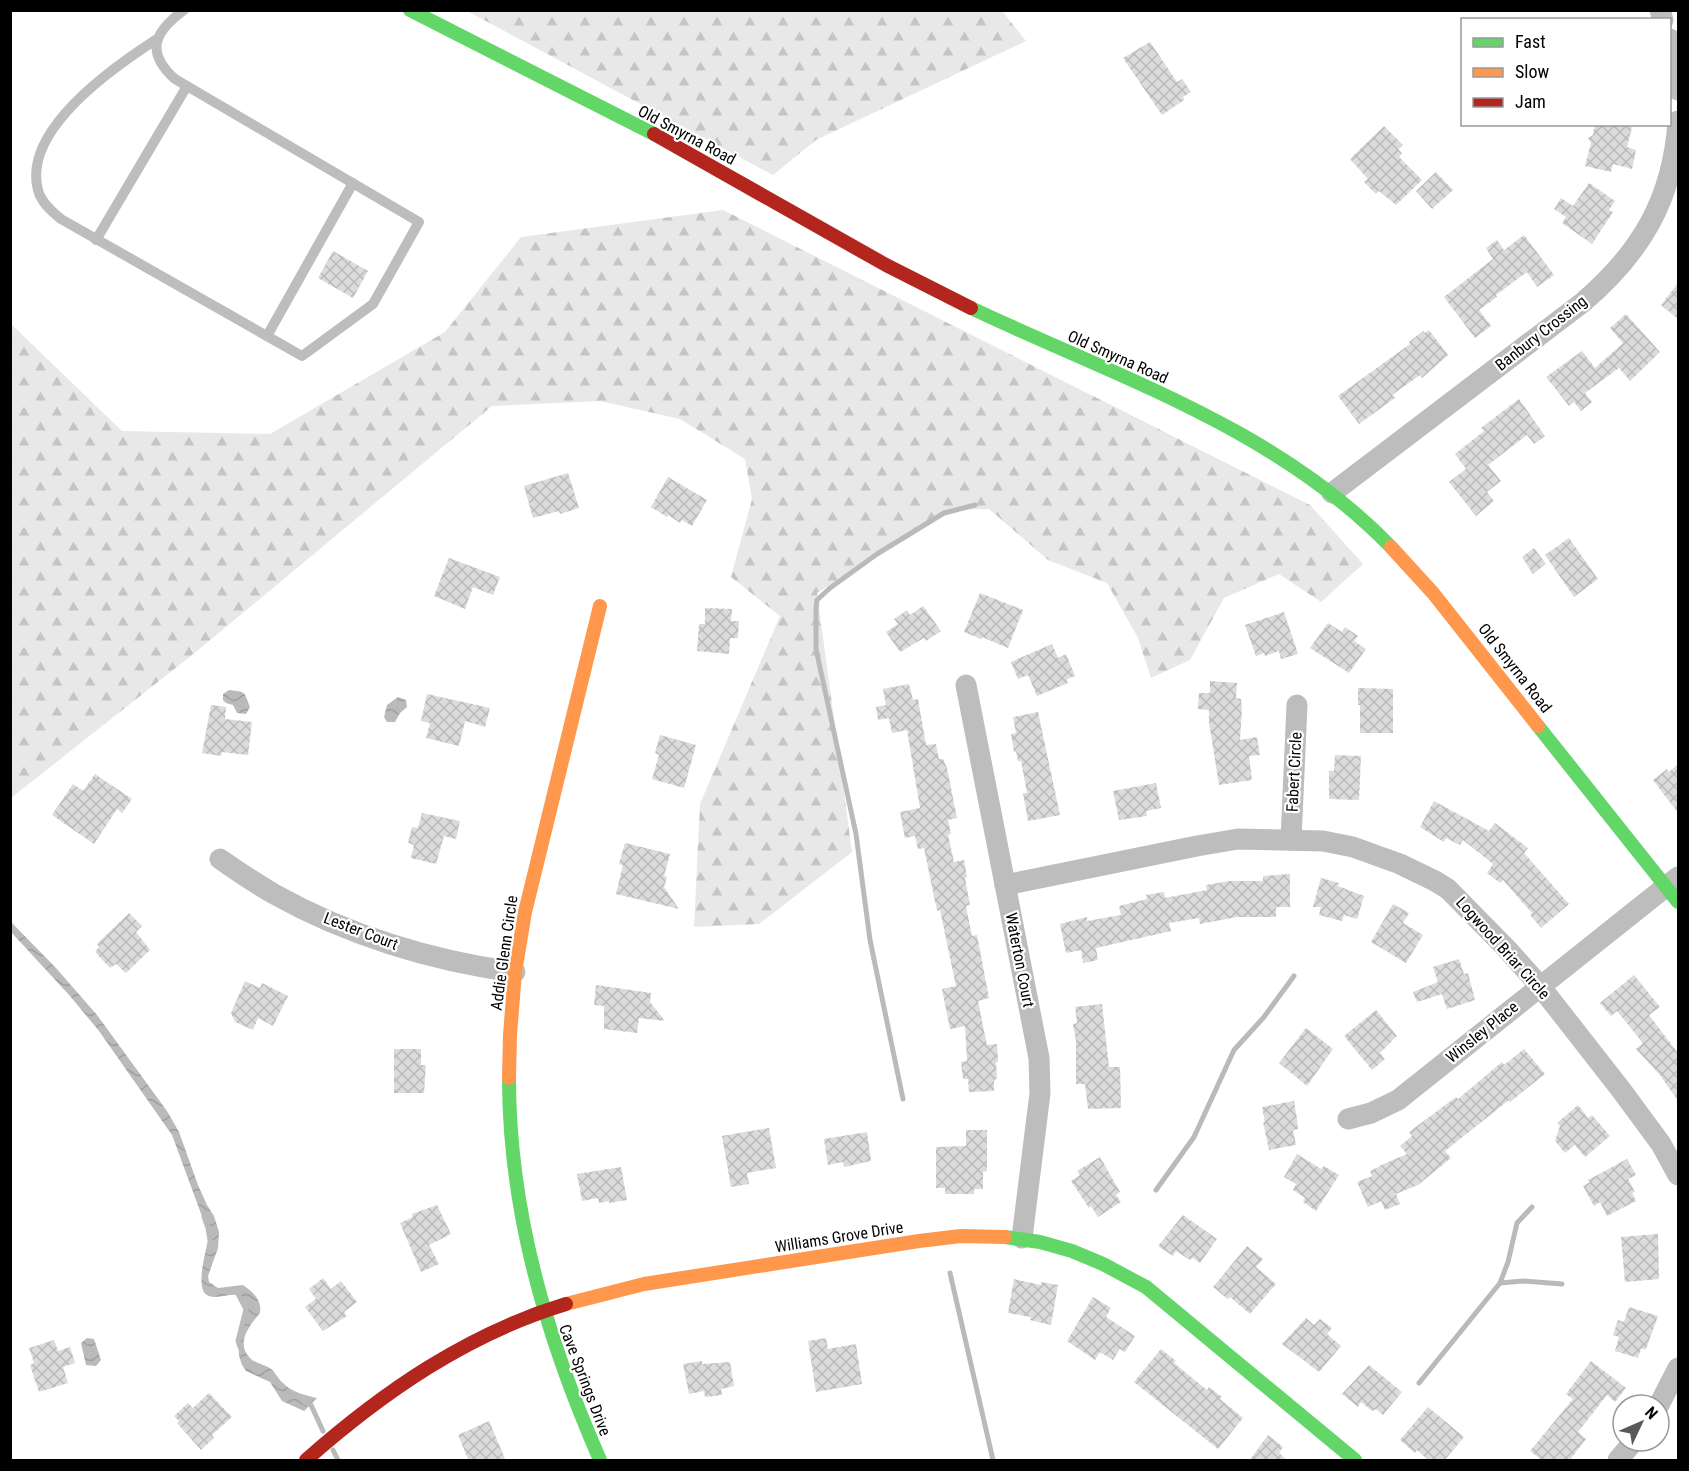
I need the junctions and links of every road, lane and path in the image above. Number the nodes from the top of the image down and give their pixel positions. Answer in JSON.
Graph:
{"nodes":[{"id":1,"x":184,"y":10,"type":"edge"},
{"id":2,"x":410,"y":10,"type":"edge"},
{"id":3,"x":157,"y":39,"type":"junction"},
{"id":4,"x":1671,"y":44,"type":"edge"},
{"id":5,"x":187,"y":86,"type":"junction"},
{"id":6,"x":1678,"y":90,"type":"edge"},
{"id":7,"x":1678,"y":121,"type":"edge"},
{"id":8,"x":353,"y":183,"type":"junction"},
{"id":9,"x":96,"y":240,"type":"junction"},
{"id":10,"x":267,"y":336,"type":"junction"},
{"id":11,"x":1332,"y":493,"type":"junction"},
{"id":12,"x":600,"y":606,"type":"dead end"},
{"id":13,"x":966,"y":685,"type":"dead end"},
{"id":14,"x":1297,"y":705,"type":"dead end"},
{"id":15,"x":1291,"y":840,"type":"junction"},
{"id":16,"x":220,"y":859,"type":"dead end"},
{"id":17,"x":1005,"y":885,"type":"junction"},
{"id":18,"x":1674,"y":888,"type":"edge"},
{"id":19,"x":515,"y":972,"type":"junction"},
{"id":20,"x":1540,"y":986,"type":"junction"},
{"id":21,"x":1348,"y":1119,"type":"dead end"},
{"id":22,"x":1678,"y":1175,"type":"edge"},
{"id":23,"x":1022,"y":1238,"type":"junction"},
{"id":24,"x":542,"y":1310,"type":"junction"},
{"id":25,"x":1678,"y":1368,"type":"edge"},
{"id":26,"x":1665,"y":1393,"type":"edge"},
{"id":27,"x":306,"y":1461,"type":"edge"},
{"id":28,"x":600,"y":1461,"type":"edge"},
{"id":29,"x":1355,"y":1461,"type":"edge"}],
"edges":[{"from":1,"to":3,"type":"lane"},
{"from":2,"to":11,"type":"street","name":"Old Smyrna Road"},
{"from":3,"to":5,"type":"lane"},
{"from":3,"to":9,"type":"lane"},
{"from":4,"to":6,"type":"street"},
{"from":5,"to":8,"type":"lane"},
{"from":5,"to":9,"type":"lane"},
{"from":7,"to":11,"type":"street","name":"Banbury Crossing"},
{"from":8,"to":10,"type":"lane"},
{"from":8,"to":10,"type":"lane"},
{"from":9,"to":10,"type":"lane"},
{"from":11,"to":18,"type":"street","name":"Old Smyrna Road"},
{"from":12,"to":19,"type":"street","name":"Addie Glenn Circle"},
{"from":13,"to":17,"type":"street","name":"Waterton Court"},
{"from":14,"to":15,"type":"street","name":"Fabert Circle"},
{"from":15,"to":17,"type":"street","name":"Logwood Briar Circle"},
{"from":15,"to":20,"type":"street","name":"Logwood Briar Circle"},
{"from":16,"to":19,"type":"street","name":"Lester Court"},
{"from":17,"to":23,"type":"street","name":"Waterton Court"},
{"from":18,"to":20,"type":"street","name":"Winsley Place"},
{"from":19,"to":24,"type":"street","name":"Addie Glenn Circle"},
{"from":20,"to":21,"type":"street","name":"Winsley Place"},
{"from":20,"to":22,"type":"street","name":"Logwood Briar Circle"},
{"from":23,"to":24,"type":"street","name":"Williams Grove Drive"},
{"from":23,"to":29,"type":"street","name":"Williams Grove Drive"},
{"from":24,"to":27,"type":"street","name":"Williams Grove Drive"},
{"from":24,"to":28,"type":"street","name":"Cave Springs Drive"},
{"from":25,"to":26,"type":"street"}]}
